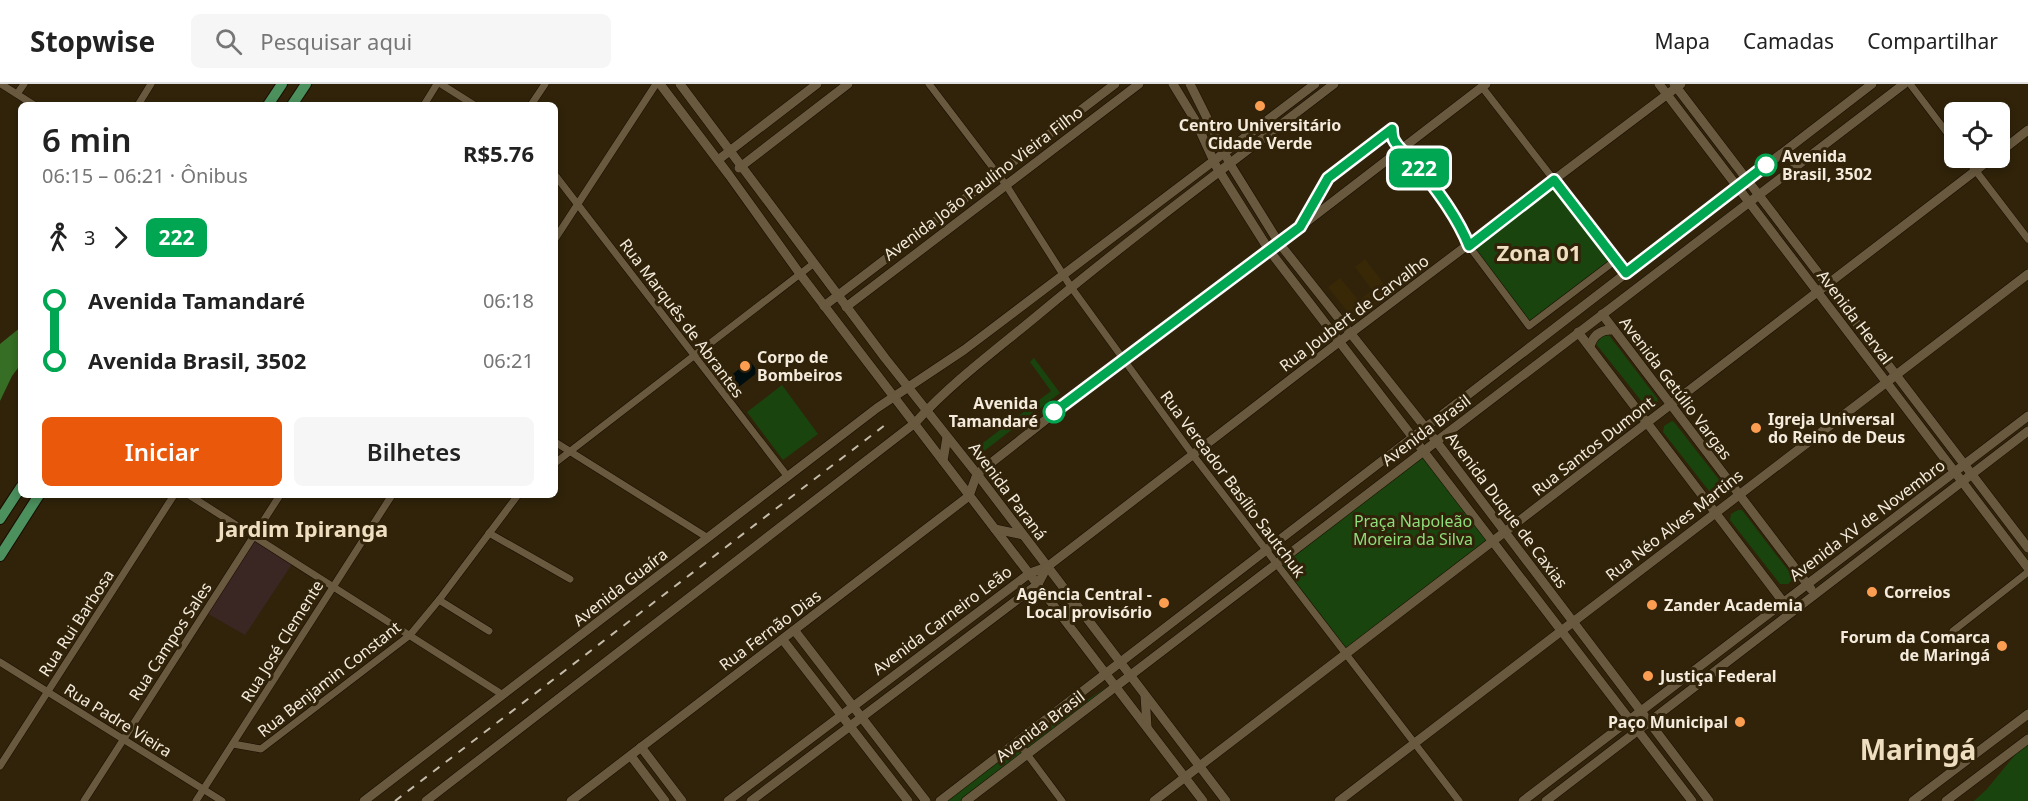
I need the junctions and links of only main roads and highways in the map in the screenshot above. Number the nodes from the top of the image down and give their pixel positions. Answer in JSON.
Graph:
{"nodes":[{"id":1,"x":283,"y":84,"type":"edge"},
{"id":2,"x":306,"y":84,"type":"edge"},
{"id":3,"x":658,"y":84,"type":"edge"},
{"id":4,"x":680,"y":84,"type":"edge"},
{"id":5,"x":817,"y":84,"type":"edge"},
{"id":6,"x":848,"y":84,"type":"edge"},
{"id":7,"x":1115,"y":84,"type":"edge"},
{"id":8,"x":1139,"y":84,"type":"edge"},
{"id":9,"x":1173,"y":84,"type":"edge"},
{"id":10,"x":1314,"y":84,"type":"edge"},
{"id":11,"x":1334,"y":84,"type":"edge"},
{"id":12,"x":1659,"y":84,"type":"edge"},
{"id":13,"x":1872,"y":84,"type":"edge"},
{"id":14,"x":1904,"y":84,"type":"edge"},
{"id":15,"x":1677,"y":85,"type":"edge"},
{"id":16,"x":1484,"y":86,"type":"edge"},
{"id":17,"x":1192,"y":87,"type":"edge"},
{"id":18,"x":1667,"y":95,"type":"junction"},
{"id":19,"x":270,"y":102,"type":"edge"},
{"id":20,"x":278,"y":102,"type":"edge"},
{"id":21,"x":294,"y":102,"type":"edge"},
{"id":22,"x":1195,"y":120,"type":"junction"},
{"id":23,"x":688,"y":121,"type":"junction"},
{"id":24,"x":1704,"y":124,"type":"junction"},
{"id":25,"x":714,"y":128,"type":"junction"},
{"id":26,"x":2028,"y":130,"type":"edge"},
{"id":27,"x":2010,"y":144,"type":"edge"},
{"id":28,"x":1707,"y":146,"type":"junction"},
{"id":29,"x":731,"y":150,"type":"junction"},
{"id":30,"x":1225,"y":153,"type":"junction"},
{"id":31,"x":718,"y":160,"type":"junction"},
{"id":32,"x":1214,"y":162,"type":"junction"},
{"id":33,"x":1230,"y":164,"type":"junction"},
{"id":34,"x":742,"y":165,"type":"junction"},
{"id":35,"x":1979,"y":168,"type":"edge"},
{"id":36,"x":1220,"y":172,"type":"junction"},
{"id":37,"x":729,"y":175,"type":"junction"},
{"id":38,"x":1748,"y":180,"type":"junction"},
{"id":39,"x":1738,"y":188,"type":"junction"},
{"id":40,"x":1759,"y":194,"type":"junction"},
{"id":41,"x":1233,"y":195,"type":"junction"},
{"id":42,"x":1749,"y":202,"type":"junction"},
{"id":43,"x":1253,"y":204,"type":"junction"},
{"id":44,"x":1783,"y":226,"type":"junction"},
{"id":45,"x":771,"y":233,"type":"junction"},
{"id":46,"x":798,"y":243,"type":"junction"},
{"id":47,"x":1279,"y":243,"type":"junction"},
{"id":48,"x":1785,"y":248,"type":"junction"},
{"id":49,"x":1269,"y":250,"type":"junction"},
{"id":50,"x":2028,"y":274,"type":"edge"},
{"id":51,"x":1305,"y":278,"type":"junction"},
{"id":52,"x":1828,"y":285,"type":"junction"},
{"id":53,"x":1818,"y":292,"type":"junction"},
{"id":54,"x":837,"y":295,"type":"junction"},
{"id":55,"x":824,"y":306,"type":"junction"},
{"id":56,"x":1312,"y":306,"type":"junction"},
{"id":57,"x":846,"y":307,"type":"junction"},
{"id":58,"x":1602,"y":314,"type":"junction"},
{"id":59,"x":1614,"y":330,"type":"junction"},
{"id":60,"x":1578,"y":332,"type":"junction"},
{"id":61,"x":1848,"y":332,"type":"junction"},
{"id":62,"x":1351,"y":333,"type":"junction"},
{"id":63,"x":1869,"y":340,"type":"junction"},
{"id":64,"x":1340,"y":342,"type":"junction"},
{"id":65,"x":1590,"y":347,"type":"junction"},
{"id":66,"x":862,"y":353,"type":"junction"},
{"id":67,"x":885,"y":358,"type":"junction"},
{"id":68,"x":1360,"y":369,"type":"junction"},
{"id":69,"x":1896,"y":374,"type":"junction"},
{"id":70,"x":1388,"y":381,"type":"junction"},
{"id":71,"x":1886,"y":382,"type":"junction"},
{"id":72,"x":908,"y":388,"type":"junction"},
{"id":73,"x":894,"y":396,"type":"junction"},
{"id":74,"x":1670,"y":404,"type":"junction"},
{"id":75,"x":926,"y":411,"type":"junction"},
{"id":76,"x":1923,"y":411,"type":"junction"},
{"id":77,"x":2028,"y":416,"type":"edge"},
{"id":78,"x":915,"y":423,"type":"junction"},
{"id":79,"x":1647,"y":423,"type":"junction"},
{"id":80,"x":1425,"y":427,"type":"junction"},
{"id":81,"x":1922,"y":429,"type":"junction"},
{"id":82,"x":2028,"y":431,"type":"edge"},
{"id":83,"x":1413,"y":436,"type":"junction"},
{"id":84,"x":947,"y":437,"type":"junction"},
{"id":85,"x":1436,"y":441,"type":"junction"},
{"id":86,"x":1424,"y":450,"type":"junction"},
{"id":87,"x":943,"y":461,"type":"junction"},
{"id":88,"x":1964,"y":464,"type":"junction"},
{"id":89,"x":1955,"y":472,"type":"junction"},
{"id":90,"x":976,"y":474,"type":"junction"},
{"id":91,"x":1971,"y":474,"type":"junction"},
{"id":92,"x":1462,"y":476,"type":"junction"},
{"id":93,"x":1962,"y":481,"type":"junction"},
{"id":94,"x":18,"y":492,"type":"edge"},
{"id":95,"x":1739,"y":494,"type":"junction"},
{"id":96,"x":969,"y":496,"type":"junction"},
{"id":97,"x":37,"y":498,"type":"edge"},
{"id":98,"x":10,"y":504,"type":"junction"},
{"id":99,"x":1465,"y":504,"type":"junction"},
{"id":100,"x":1715,"y":512,"type":"junction"},
{"id":101,"x":0,"y":519,"type":"edge"},
{"id":102,"x":1993,"y":520,"type":"junction"},
{"id":103,"x":0,"y":526,"type":"edge"},
{"id":104,"x":995,"y":529,"type":"junction"},
{"id":105,"x":2013,"y":529,"type":"junction"},
{"id":106,"x":1504,"y":533,"type":"junction"},
{"id":107,"x":1023,"y":535,"type":"junction"},
{"id":108,"x":1494,"y":541,"type":"junction"},
{"id":109,"x":2028,"y":548,"type":"edge"},
{"id":110,"x":1,"y":553,"type":"edge"},
{"id":111,"x":1047,"y":567,"type":"junction"},
{"id":112,"x":2028,"y":570,"type":"edge"},
{"id":113,"x":1030,"y":573,"type":"junction"},
{"id":114,"x":1523,"y":581,"type":"junction"},
{"id":115,"x":1038,"y":584,"type":"junction"},
{"id":116,"x":1807,"y":585,"type":"junction"},
{"id":117,"x":1547,"y":588,"type":"junction"},
{"id":118,"x":1814,"y":594,"type":"junction"},
{"id":119,"x":1072,"y":599,"type":"junction"},
{"id":120,"x":1784,"y":602,"type":"junction"},
{"id":121,"x":1791,"y":612,"type":"junction"},
{"id":122,"x":1572,"y":622,"type":"junction"},
{"id":123,"x":1068,"y":624,"type":"junction"},
{"id":124,"x":795,"y":631,"type":"junction"},
{"id":125,"x":1561,"y":631,"type":"junction"},
{"id":126,"x":783,"y":640,"type":"junction"},
{"id":127,"x":1599,"y":657,"type":"junction"},
{"id":128,"x":1121,"y":663,"type":"junction"},
{"id":129,"x":1106,"y":675,"type":"junction"},
{"id":130,"x":1130,"y":676,"type":"junction"},
{"id":131,"x":1600,"y":682,"type":"junction"},
{"id":132,"x":1116,"y":687,"type":"junction"},
{"id":133,"x":1145,"y":695,"type":"junction"},
{"id":134,"x":853,"y":707,"type":"junction"},
{"id":135,"x":1641,"y":711,"type":"junction"},
{"id":136,"x":2028,"y":714,"type":"edge"},
{"id":137,"x":842,"y":716,"type":"junction"},
{"id":138,"x":862,"y":717,"type":"junction"},
{"id":139,"x":1630,"y":720,"type":"junction"},
{"id":140,"x":1649,"y":722,"type":"junction"},
{"id":141,"x":850,"y":726,"type":"junction"},
{"id":142,"x":1147,"y":727,"type":"junction"},
{"id":143,"x":1638,"y":731,"type":"junction"},
{"id":144,"x":2028,"y":739,"type":"edge"},
{"id":145,"x":641,"y":747,"type":"junction"},
{"id":146,"x":1657,"y":755,"type":"junction"},
{"id":147,"x":631,"y":756,"type":"junction"},
{"id":148,"x":780,"y":762,"type":"junction"},
{"id":149,"x":1200,"y":766,"type":"junction"},
{"id":150,"x":1683,"y":766,"type":"junction"},
{"id":151,"x":788,"y":772,"type":"junction"},
{"id":152,"x":1186,"y":777,"type":"junction"},
{"id":153,"x":1205,"y":800,"type":"edge"},
{"id":154,"x":364,"y":801,"type":"edge"},
{"id":155,"x":426,"y":801,"type":"edge"},
{"id":156,"x":571,"y":801,"type":"edge"},
{"id":157,"x":665,"y":801,"type":"edge"},
{"id":158,"x":682,"y":801,"type":"edge"},
{"id":159,"x":728,"y":801,"type":"edge"},
{"id":160,"x":751,"y":801,"type":"edge"},
{"id":161,"x":908,"y":801,"type":"edge"},
{"id":162,"x":926,"y":801,"type":"edge"},
{"id":163,"x":940,"y":801,"type":"edge"},
{"id":164,"x":966,"y":801,"type":"edge"},
{"id":165,"x":1154,"y":801,"type":"edge"},
{"id":166,"x":1226,"y":801,"type":"edge"},
{"id":167,"x":1339,"y":801,"type":"edge"},
{"id":168,"x":1523,"y":801,"type":"edge"},
{"id":169,"x":1546,"y":801,"type":"edge"},
{"id":170,"x":1692,"y":801,"type":"edge"},
{"id":171,"x":1709,"y":801,"type":"edge"},
{"id":172,"x":1913,"y":801,"type":"edge"},
{"id":173,"x":1946,"y":801,"type":"edge"}],
"edges":[{"from":1,"to":19,"type":"main road"},
{"from":1,"to":20,"type":"main road"},
{"from":2,"to":21,"type":"main road"},
{"from":3,"to":23,"type":"main road","name":"Avenida Paraná"},
{"from":4,"to":25,"type":"main road","name":"Avenida Paraná"},
{"from":5,"to":29,"type":"main road"},
{"from":6,"to":34,"type":"main road"},
{"from":7,"to":54,"type":"main road","name":"Avenida João Paulino Vieira Filho"},
{"from":8,"to":57,"type":"main road","name":"Avenida João Paulino Vieira Filho"},
{"from":9,"to":22,"type":"main road","name":"Avenida Duque de Caxias"},
{"from":10,"to":30,"type":"main road","name":"Avenida Guaíra"},
{"from":11,"to":33,"type":"main road"},
{"from":12,"to":18,"type":"main road","name":"Avenida Herval"},
{"from":13,"to":38,"type":"main road","name":"Avenida Brasil"},
{"from":14,"to":40,"type":"main road","name":"Avenida Brasil"},
{"from":15,"to":18,"type":"main road","name":"Rua Joubert de Carvalho"},
{"from":15,"to":24,"type":"main road","name":"Avenida Herval"},
{"from":16,"to":47,"type":"main road"},
{"from":17,"to":22,"type":"main road"},
{"from":17,"to":30,"type":"main road","name":"Avenida Duque de Caxias"},
{"from":18,"to":28,"type":"main road","name":"Avenida Herval"},
{"from":18,"to":62,"type":"main road","name":"Rua Joubert de Carvalho"},
{"from":22,"to":32,"type":"main road","name":"Avenida Duque de Caxias"},
{"from":23,"to":25,"type":"main road"},
{"from":23,"to":31,"type":"main road","name":"Avenida Paraná"},
{"from":24,"to":28,"type":"main road"},
{"from":24,"to":38,"type":"main road","name":"Avenida Herval"},
{"from":25,"to":29,"type":"main road","name":"Avenida Paraná"},
{"from":26,"to":27,"type":"main road"},
{"from":28,"to":39,"type":"main road","name":"Avenida Herval"},
{"from":29,"to":31,"type":"main road"},
{"from":29,"to":34,"type":"main road","name":"Avenida Paraná"},
{"from":30,"to":32,"type":"main road","name":"Avenida Guaíra"},
{"from":30,"to":33,"type":"main road","name":"Avenida Duque de Caxias"},
{"from":31,"to":37,"type":"main road","name":"Avenida Paraná"},
{"from":32,"to":36,"type":"main road","name":"Avenida Duque de Caxias"},
{"from":32,"to":72,"type":"main road","name":"Avenida Guaíra"},
{"from":33,"to":36,"type":"main road"},
{"from":33,"to":43,"type":"main road","name":"Avenida Duque de Caxias"},
{"from":34,"to":37,"type":"main road"},
{"from":34,"to":46,"type":"main road","name":"Avenida Paraná"},
{"from":35,"to":52,"type":"main road","name":"Rua Santos Dumont"},
{"from":36,"to":41,"type":"main road","name":"Avenida Duque de Caxias"},
{"from":36,"to":75,"type":"main road"},
{"from":37,"to":45,"type":"main road","name":"Avenida Paraná"},
{"from":38,"to":39,"type":"main road","name":"Avenida Brasil"},
{"from":38,"to":40,"type":"main road","name":"Avenida Herval"},
{"from":39,"to":42,"type":"main road","name":"Avenida Herval"},
{"from":39,"to":80,"type":"main road","name":"Avenida Brasil"},
{"from":40,"to":42,"type":"main road","name":"Avenida Brasil"},
{"from":40,"to":44,"type":"main road","name":"Avenida Herval"},
{"from":41,"to":43,"type":"main road"},
{"from":41,"to":49,"type":"main road","name":"Avenida Duque de Caxias"},
{"from":42,"to":48,"type":"main road","name":"Avenida Herval"},
{"from":42,"to":58,"type":"main road","name":"Avenida Brasil"},
{"from":43,"to":47,"type":"main road","name":"Avenida Duque de Caxias"},
{"from":44,"to":48,"type":"main road"},
{"from":44,"to":52,"type":"main road","name":"Avenida Herval"},
{"from":45,"to":46,"type":"main road"},
{"from":45,"to":55,"type":"main road","name":"Avenida Paraná"},
{"from":46,"to":54,"type":"main road","name":"Avenida Paraná"},
{"from":47,"to":49,"type":"main road"},
{"from":47,"to":51,"type":"main road","name":"Avenida Duque de Caxias"},
{"from":48,"to":53,"type":"main road","name":"Avenida Herval"},
{"from":49,"to":56,"type":"main road","name":"Avenida Duque de Caxias"},
{"from":49,"to":90,"type":"main road"},
{"from":50,"to":69,"type":"main road","name":"Rua Néo Alves Martins"},
{"from":51,"to":56,"type":"main road"},
{"from":51,"to":62,"type":"main road","name":"Avenida Duque de Caxias"},
{"from":52,"to":53,"type":"main road","name":"Rua Santos Dumont"},
{"from":52,"to":63,"type":"main road","name":"Avenida Herval"},
{"from":53,"to":61,"type":"main road","name":"Avenida Herval"},
{"from":53,"to":74,"type":"main road","name":"Rua Santos Dumont"},
{"from":54,"to":55,"type":"main road","name":"Avenida João Paulino Vieira Filho"},
{"from":54,"to":57,"type":"main road","name":"Avenida Paraná"},
{"from":55,"to":66,"type":"main road","name":"Avenida Paraná"},
{"from":56,"to":64,"type":"main road","name":"Avenida Duque de Caxias"},
{"from":57,"to":67,"type":"main road","name":"Avenida Paraná"},
{"from":58,"to":59,"type":"main road","name":"Avenida Getúlio Vargas"},
{"from":58,"to":60,"type":"main road","name":"Avenida Brasil"},
{"from":59,"to":65,"type":"main road"},
{"from":59,"to":74,"type":"main road","name":"Avenida Getúlio Vargas"},
{"from":60,"to":65,"type":"main road"},
{"from":60,"to":85,"type":"main road","name":"Avenida Brasil"},
{"from":61,"to":63,"type":"main road"},
{"from":61,"to":71,"type":"main road","name":"Avenida Herval"},
{"from":62,"to":64,"type":"main road","name":"Rua Joubert de Carvalho"},
{"from":62,"to":70,"type":"main road","name":"Avenida Duque de Caxias"},
{"from":63,"to":69,"type":"main road","name":"Avenida Herval"},
{"from":64,"to":68,"type":"main road","name":"Avenida Duque de Caxias"},
{"from":64,"to":111,"type":"main road","name":"Rua Joubert de Carvalho"},
{"from":65,"to":79,"type":"main road"},
{"from":66,"to":67,"type":"main road"},
{"from":66,"to":73,"type":"main road","name":"Avenida Paraná"},
{"from":67,"to":72,"type":"main road","name":"Avenida Paraná"},
{"from":68,"to":70,"type":"main road"},
{"from":68,"to":83,"type":"main road","name":"Avenida Duque de Caxias"},
{"from":69,"to":71,"type":"main road","name":"Rua Néo Alves Martins"},
{"from":69,"to":76,"type":"main road","name":"Avenida Herval"},
{"from":70,"to":80,"type":"main road","name":"Avenida Duque de Caxias"},
{"from":71,"to":81,"type":"main road","name":"Avenida Herval"},
{"from":71,"to":95,"type":"main road","name":"Rua Néo Alves Martins"},
{"from":72,"to":73,"type":"main road","name":"Avenida Guaíra"},
{"from":72,"to":75,"type":"main road","name":"Avenida Paraná"},
{"from":73,"to":78,"type":"main road","name":"Avenida Paraná"},
{"from":73,"to":154,"type":"main road","name":"Avenida Guaíra"},
{"from":74,"to":79,"type":"main road","name":"Rua Santos Dumont"},
{"from":74,"to":95,"type":"main road","name":"Avenida Getúlio Vargas"},
{"from":75,"to":78,"type":"main road"},
{"from":75,"to":84,"type":"main road","name":"Avenida Paraná"},
{"from":76,"to":81,"type":"main road"},
{"from":76,"to":88,"type":"main road","name":"Avenida Herval"},
{"from":77,"to":88,"type":"main road","name":"Avenida XV de Novembro"},
{"from":78,"to":87,"type":"main road","name":"Avenida Paraná"},
{"from":78,"to":155,"type":"main road"},
{"from":79,"to":100,"type":"main road"},
{"from":79,"to":106,"type":"main road","name":"Rua Santos Dumont"},
{"from":80,"to":83,"type":"main road","name":"Avenida Brasil"},
{"from":80,"to":85,"type":"main road","name":"Avenida Duque de Caxias"},
{"from":81,"to":89,"type":"main road","name":"Avenida Herval"},
{"from":82,"to":91,"type":"main road","name":"Avenida XV de Novembro"},
{"from":83,"to":86,"type":"main road","name":"Avenida Duque de Caxias"},
{"from":83,"to":128,"type":"main road","name":"Avenida Brasil"},
{"from":84,"to":87,"type":"main road"},
{"from":84,"to":90,"type":"main road","name":"Avenida Paraná"},
{"from":85,"to":86,"type":"main road","name":"Avenida Brasil"},
{"from":85,"to":92,"type":"main road","name":"Avenida Duque de Caxias"},
{"from":86,"to":99,"type":"main road","name":"Avenida Duque de Caxias"},
{"from":86,"to":130,"type":"main road","name":"Avenida Brasil"},
{"from":87,"to":96,"type":"main road","name":"Avenida Paraná"},
{"from":88,"to":89,"type":"main road","name":"Avenida XV de Novembro"},
{"from":88,"to":91,"type":"main road","name":"Avenida Herval"},
{"from":89,"to":93,"type":"main road","name":"Avenida Herval"},
{"from":89,"to":116,"type":"main road","name":"Avenida XV de Novembro"},
{"from":90,"to":96,"type":"main road"},
{"from":90,"to":107,"type":"main road","name":"Avenida Paraná"},
{"from":91,"to":93,"type":"main road","name":"Avenida XV de Novembro"},
{"from":91,"to":105,"type":"main road","name":"Avenida Herval"},
{"from":92,"to":99,"type":"main road"},
{"from":92,"to":106,"type":"main road","name":"Avenida Duque de Caxias"},
{"from":93,"to":102,"type":"main road","name":"Avenida Herval"},
{"from":93,"to":118,"type":"main road","name":"Avenida XV de Novembro"},
{"from":94,"to":98,"type":"main road"},
{"from":95,"to":100,"type":"main road","name":"Rua Néo Alves Martins"},
{"from":95,"to":116,"type":"main road","name":"Avenida Getúlio Vargas"},
{"from":96,"to":104,"type":"main road","name":"Avenida Paraná"},
{"from":96,"to":124,"type":"main road","name":"Rua Fernão Dias"},
{"from":97,"to":110,"type":"main road"},
{"from":98,"to":101,"type":"main road"},
{"from":98,"to":103,"type":"main road"},
{"from":99,"to":108,"type":"main road","name":"Avenida Duque de Caxias"},
{"from":100,"to":120,"type":"main road"},
{"from":100,"to":122,"type":"main road","name":"Rua Néo Alves Martins"},
{"from":102,"to":105,"type":"main road"},
{"from":102,"to":112,"type":"main road","name":"Avenida Herval"},
{"from":104,"to":107,"type":"main road"},
{"from":104,"to":113,"type":"main road","name":"Avenida Paraná"},
{"from":105,"to":109,"type":"main road","name":"Avenida Herval"},
{"from":106,"to":108,"type":"main road","name":"Rua Santos Dumont"},
{"from":106,"to":117,"type":"main road","name":"Avenida Duque de Caxias"},
{"from":107,"to":111,"type":"main road","name":"Avenida Paraná"},
{"from":108,"to":114,"type":"main road","name":"Avenida Duque de Caxias"},
{"from":108,"to":149,"type":"main road","name":"Rua Santos Dumont"},
{"from":111,"to":113,"type":"main road","name":"Avenida Carneiro Leão"},
{"from":111,"to":115,"type":"main road","name":"Avenida Carneiro Leão"},
{"from":111,"to":119,"type":"main road","name":"Avenida Paraná"},
{"from":113,"to":115,"type":"main road","name":"Avenida Paraná"},
{"from":113,"to":134,"type":"main road","name":"Avenida Carneiro Leão"},
{"from":114,"to":117,"type":"main road"},
{"from":114,"to":125,"type":"main road","name":"Avenida Duque de Caxias"},
{"from":115,"to":123,"type":"main road","name":"Avenida Paraná"},
{"from":115,"to":138,"type":"main road","name":"Avenida Carneiro Leão"},
{"from":116,"to":118,"type":"main road","name":"Avenida Getúlio Vargas"},
{"from":116,"to":120,"type":"main road","name":"Avenida XV de Novembro"},
{"from":117,"to":122,"type":"main road","name":"Avenida Duque de Caxias"},
{"from":118,"to":121,"type":"main road","name":"Avenida XV de Novembro"},
{"from":119,"to":123,"type":"main road"},
{"from":119,"to":128,"type":"main road","name":"Avenida Paraná"},
{"from":120,"to":121,"type":"main road"},
{"from":120,"to":135,"type":"main road","name":"Avenida XV de Novembro"},
{"from":121,"to":140,"type":"main road","name":"Avenida XV de Novembro"},
{"from":122,"to":125,"type":"main road","name":"Rua Néo Alves Martins"},
{"from":122,"to":127,"type":"main road","name":"Avenida Duque de Caxias"},
{"from":123,"to":129,"type":"main road","name":"Avenida Paraná"},
{"from":124,"to":126,"type":"main road","name":"Rua Fernão Dias"},
{"from":124,"to":134,"type":"main road"},
{"from":125,"to":131,"type":"main road","name":"Avenida Duque de Caxias"},
{"from":125,"to":167,"type":"main road","name":"Rua Néo Alves Martins"},
{"from":126,"to":137,"type":"main road"},
{"from":126,"to":145,"type":"main road","name":"Rua Fernão Dias"},
{"from":127,"to":131,"type":"main road"},
{"from":127,"to":135,"type":"main road","name":"Avenida Duque de Caxias"},
{"from":128,"to":129,"type":"main road","name":"Avenida Brasil"},
{"from":128,"to":130,"type":"main road","name":"Avenida Paraná"},
{"from":129,"to":132,"type":"main road","name":"Avenida Paraná"},
{"from":129,"to":163,"type":"main road","name":"Avenida Brasil"},
{"from":130,"to":132,"type":"main road","name":"Avenida Brasil"},
{"from":130,"to":133,"type":"main road","name":"Avenida Paraná"},
{"from":131,"to":139,"type":"main road","name":"Avenida Duque de Caxias"},
{"from":132,"to":142,"type":"main road","name":"Avenida Paraná"},
{"from":132,"to":164,"type":"main road","name":"Avenida Brasil"},
{"from":133,"to":142,"type":"main road"},
{"from":133,"to":149,"type":"main road","name":"Avenida Paraná"},
{"from":134,"to":137,"type":"main road","name":"Avenida Carneiro Leão"},
{"from":134,"to":138,"type":"main road"},
{"from":135,"to":139,"type":"main road","name":"Avenida XV de Novembro"},
{"from":135,"to":140,"type":"main road","name":"Avenida Duque de Caxias"},
{"from":136,"to":172,"type":"main road"},
{"from":137,"to":141,"type":"main road"},
{"from":137,"to":148,"type":"main road","name":"Avenida Carneiro Leão"},
{"from":138,"to":141,"type":"main road","name":"Avenida Carneiro Leão"},
{"from":138,"to":162,"type":"main road"},
{"from":139,"to":143,"type":"main road","name":"Avenida Duque de Caxias"},
{"from":139,"to":168,"type":"main road","name":"Avenida XV de Novembro"},
{"from":140,"to":143,"type":"main road","name":"Avenida XV de Novembro"},
{"from":140,"to":150,"type":"main road","name":"Avenida Duque de Caxias"},
{"from":141,"to":151,"type":"main road","name":"Avenida Carneiro Leão"},
{"from":141,"to":161,"type":"main road"},
{"from":142,"to":152,"type":"main road","name":"Avenida Paraná"},
{"from":143,"to":146,"type":"main road","name":"Avenida Duque de Caxias"},
{"from":143,"to":169,"type":"main road","name":"Avenida XV de Novembro"},
{"from":144,"to":173,"type":"main road"},
{"from":145,"to":147,"type":"main road","name":"Rua Fernão Dias"},
{"from":145,"to":158,"type":"main road"},
{"from":146,"to":150,"type":"main road"},
{"from":146,"to":170,"type":"main road","name":"Avenida Duque de Caxias"},
{"from":147,"to":156,"type":"main road","name":"Rua Fernão Dias"},
{"from":147,"to":157,"type":"main road"},
{"from":148,"to":151,"type":"main road"},
{"from":148,"to":159,"type":"main road","name":"Avenida Carneiro Leão"},
{"from":149,"to":152,"type":"main road","name":"Rua Santos Dumont"},
{"from":149,"to":166,"type":"main road","name":"Avenida Paraná"},
{"from":150,"to":171,"type":"main road","name":"Avenida Duque de Caxias"},
{"from":151,"to":160,"type":"main road","name":"Avenida Carneiro Leão"},
{"from":152,"to":153,"type":"main road","name":"Avenida Paraná"},
{"from":152,"to":165,"type":"main road","name":"Rua Santos Dumont"}]}
